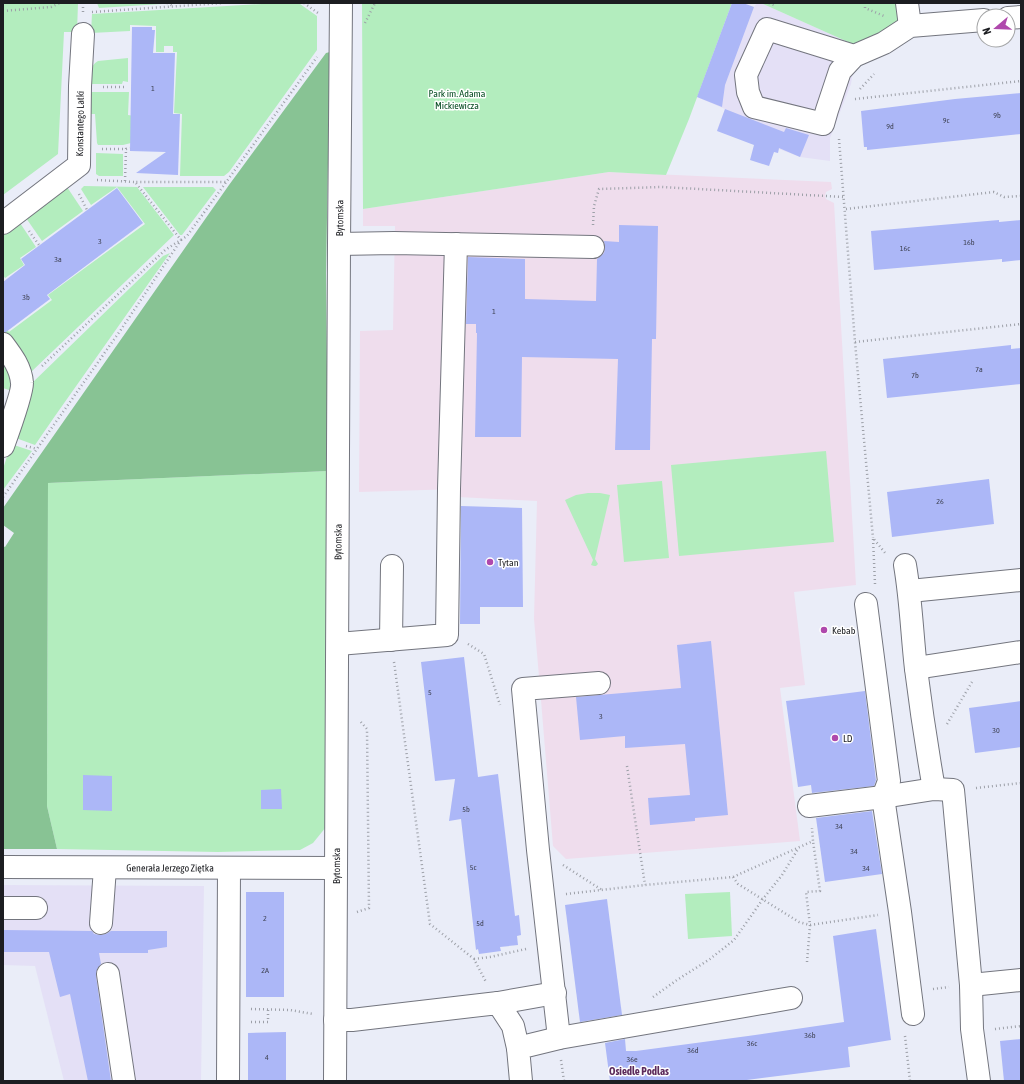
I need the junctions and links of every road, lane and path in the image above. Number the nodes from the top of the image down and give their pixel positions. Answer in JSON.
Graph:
{"nodes":[{"id":1,"x":60,"y":3,"type":"edge"},
{"id":2,"x":83,"y":3,"type":"edge"},
{"id":3,"x":167,"y":3,"type":"edge"},
{"id":4,"x":223,"y":3,"type":"edge"},
{"id":5,"x":304,"y":3,"type":"edge"},
{"id":6,"x":341,"y":3,"type":"edge"},
{"id":7,"x":375,"y":3,"type":"edge"},
{"id":8,"x":908,"y":3,"type":"edge"},
{"id":9,"x":173,"y":6,"type":"junction"},
{"id":10,"x":83,"y":9,"type":"dead end"},
{"id":11,"x":3,"y":11,"type":"edge"},
{"id":12,"x":83,"y":13,"type":"dead end"},
{"id":13,"x":321,"y":14,"type":"dead end"},
{"id":14,"x":976,"y":21,"type":"edge"},
{"id":15,"x":364,"y":24,"type":"dead end"},
{"id":16,"x":910,"y":26,"type":"junction"},
{"id":17,"x":83,"y":34,"type":"dead end"},
{"id":18,"x":854,"y":56,"type":"junction"},
{"id":19,"x":317,"y":57,"type":"dead end"},
{"id":20,"x":878,"y":70,"type":"dead end"},
{"id":21,"x":1021,"y":81,"type":"edge"},
{"id":22,"x":859,"y":90,"type":"dead end"},
{"id":23,"x":856,"y":94,"type":"dead end"},
{"id":24,"x":839,"y":133,"type":"dead end"},
{"id":25,"x":130,"y":148,"type":"dead end"},
{"id":26,"x":91,"y":180,"type":"dead end"},
{"id":27,"x":125,"y":181,"type":"junction"},
{"id":28,"x":135,"y":182,"type":"junction"},
{"id":29,"x":226,"y":182,"type":"junction"},
{"id":30,"x":1021,"y":196,"type":"edge"},
{"id":31,"x":844,"y":197,"type":"junction"},
{"id":32,"x":594,"y":206,"type":"dead end"},
{"id":33,"x":846,"y":209,"type":"junction"},
{"id":34,"x":3,"y":223,"type":"edge"},
{"id":35,"x":181,"y":240,"type":"junction"},
{"id":36,"x":339,"y":244,"type":"junction"},
{"id":37,"x":456,"y":244,"type":"junction"},
{"id":38,"x":593,"y":247,"type":"dead end"},
{"id":39,"x":1021,"y":324,"type":"edge"},
{"id":40,"x":855,"y":342,"type":"junction"},
{"id":41,"x":3,"y":344,"type":"edge"},
{"id":42,"x":23,"y":384,"type":"junction"},
{"id":43,"x":3,"y":446,"type":"edge"},
{"id":44,"x":3,"y":497,"type":"edge"},
{"id":45,"x":873,"y":538,"type":"junction"},
{"id":46,"x":905,"y":565,"type":"joint"},
{"id":47,"x":392,"y":566,"type":"dead end"},
{"id":48,"x":1021,"y":580,"type":"edge"},
{"id":49,"x":875,"y":584,"type":"dead end"},
{"id":50,"x":910,"y":591,"type":"junction"},
{"id":51,"x":866,"y":604,"type":"dead end"},
{"id":52,"x":391,"y":640,"type":"junction"},
{"id":53,"x":338,"y":644,"type":"junction"},
{"id":54,"x":1021,"y":652,"type":"edge"},
{"id":55,"x":988,"y":656,"type":"junction"},
{"id":56,"x":916,"y":668,"type":"junction"},
{"id":57,"x":599,"y":683,"type":"dead end"},
{"id":58,"x":928,"y":755,"type":"junction"},
{"id":59,"x":627,"y":766,"type":"dead end"},
{"id":60,"x":1021,"y":783,"type":"edge"},
{"id":61,"x":944,"y":790,"type":"junction"},
{"id":62,"x":883,"y":797,"type":"junction"},
{"id":63,"x":809,"y":806,"type":"joint"},
{"id":64,"x":813,"y":841,"type":"junction"},
{"id":65,"x":798,"y":848,"type":"junction"},
{"id":66,"x":538,"y":850,"type":"junction"},
{"id":67,"x":3,"y":867,"type":"edge"},
{"id":68,"x":105,"y":868,"type":"junction"},
{"id":69,"x":229,"y":868,"type":"junction"},
{"id":70,"x":336,"y":868,"type":"junction"},
{"id":71,"x":733,"y":877,"type":"junction"},
{"id":72,"x":645,"y":885,"type":"junction"},
{"id":73,"x":603,"y":891,"type":"junction"},
{"id":74,"x":544,"y":897,"type":"junction"},
{"id":75,"x":763,"y":899,"type":"junction"},
{"id":76,"x":3,"y":908,"type":"edge"},
{"id":77,"x":36,"y":908,"type":"dead end"},
{"id":78,"x":900,"y":912,"type":"junction"},
{"id":79,"x":101,"y":923,"type":"dead end"},
{"id":80,"x":810,"y":925,"type":"junction"},
{"id":81,"x":548,"y":945,"type":"junction"},
{"id":82,"x":474,"y":959,"type":"junction"},
{"id":83,"x":807,"y":962,"type":"dead end"},
{"id":84,"x":108,"y":974,"type":"dead end"},
{"id":85,"x":1021,"y":980,"type":"edge"},
{"id":86,"x":970,"y":985,"type":"junction"},
{"id":87,"x":555,"y":993,"type":"junction"},
{"id":88,"x":791,"y":998,"type":"dead end"},
{"id":89,"x":648,"y":1002,"type":"dead end"},
{"id":90,"x":498,"y":1004,"type":"junction"},
{"id":91,"x":245,"y":1009,"type":"dead end"},
{"id":92,"x":913,"y":1014,"type":"joint"},
{"id":93,"x":327,"y":1017,"type":"junction"},
{"id":94,"x":559,"y":1038,"type":"junction"},
{"id":95,"x":518,"y":1048,"type":"junction"},
{"id":96,"x":124,"y":1081,"type":"edge"},
{"id":97,"x":228,"y":1081,"type":"edge"},
{"id":98,"x":335,"y":1081,"type":"edge"},
{"id":99,"x":521,"y":1081,"type":"edge"},
{"id":100,"x":910,"y":1081,"type":"edge"},
{"id":101,"x":979,"y":1081,"type":"edge"}],
"edges":[{"from":1,"to":11,"type":"path"},
{"from":2,"to":10,"type":"path"},
{"from":3,"to":9,"type":"path"},
{"from":4,"to":9,"type":"path"},
{"from":5,"to":13,"type":"path"},
{"from":6,"to":36,"type":"street","name":"Bytomska"},
{"from":7,"to":15,"type":"path"},
{"from":8,"to":16,"type":"street"},
{"from":9,"to":12,"type":"path"},
{"from":14,"to":16,"type":"street"},
{"from":16,"to":18,"type":"street"},
{"from":17,"to":34,"type":"street","name":"Konstantego Latki"},
{"from":18,"to":18,"type":"street"},
{"from":19,"to":29,"type":"path"},
{"from":20,"to":22,"type":"path"},
{"from":21,"to":23,"type":"path"},
{"from":24,"to":31,"type":"path"},
{"from":25,"to":27,"type":"path"},
{"from":26,"to":27,"type":"path"},
{"from":27,"to":28,"type":"path"},
{"from":28,"to":29,"type":"path"},
{"from":28,"to":35,"type":"path"},
{"from":29,"to":35,"type":"path"},
{"from":30,"to":33,"type":"path"},
{"from":31,"to":32,"type":"path"},
{"from":31,"to":33,"type":"path"},
{"from":33,"to":40,"type":"path"},
{"from":35,"to":42,"type":"path"},
{"from":35,"to":44,"type":"path"},
{"from":36,"to":37,"type":"street"},
{"from":36,"to":53,"type":"street","name":"Bytomska"},
{"from":37,"to":38,"type":"street"},
{"from":37,"to":52,"type":"street"},
{"from":39,"to":40,"type":"path"},
{"from":40,"to":45,"type":"path"},
{"from":41,"to":42,"type":"street"},
{"from":42,"to":43,"type":"street"},
{"from":45,"to":46,"type":"path"},
{"from":45,"to":49,"type":"path"},
{"from":46,"to":50,"type":"street"},
{"from":47,"to":52,"type":"street"},
{"from":48,"to":50,"type":"street"},
{"from":50,"to":56,"type":"street"},
{"from":51,"to":62,"type":"street"},
{"from":52,"to":53,"type":"street"},
{"from":52,"to":82,"type":"path"},
{"from":53,"to":70,"type":"street","name":"Bytomska"},
{"from":54,"to":55,"type":"street"},
{"from":55,"to":56,"type":"street"},
{"from":55,"to":58,"type":"path"},
{"from":56,"to":58,"type":"street"},
{"from":57,"to":66,"type":"street"},
{"from":58,"to":61,"type":"street"},
{"from":59,"to":72,"type":"path"},
{"from":60,"to":61,"type":"path"},
{"from":61,"to":62,"type":"street"},
{"from":61,"to":86,"type":"street"},
{"from":62,"to":63,"type":"street"},
{"from":62,"to":78,"type":"street"},
{"from":63,"to":64,"type":"path"},
{"from":64,"to":65,"type":"path"},
{"from":64,"to":80,"type":"path"},
{"from":65,"to":71,"type":"path"},
{"from":65,"to":75,"type":"path"},
{"from":66,"to":73,"type":"path"},
{"from":66,"to":74,"type":"street"},
{"from":67,"to":68,"type":"street","name":"Generała Jerzego Ziętka"},
{"from":68,"to":69,"type":"street","name":"Generała Jerzego Ziętka"},
{"from":68,"to":79,"type":"street"},
{"from":69,"to":70,"type":"street","name":"Generała Jerzego Ziętka"},
{"from":69,"to":97,"type":"street"},
{"from":70,"to":93,"type":"street","name":"Bytomska"},
{"from":71,"to":72,"type":"path"},
{"from":71,"to":75,"type":"path"},
{"from":72,"to":73,"type":"path"},
{"from":73,"to":74,"type":"path"},
{"from":74,"to":81,"type":"street"},
{"from":75,"to":80,"type":"path"},
{"from":75,"to":89,"type":"path"},
{"from":76,"to":77,"type":"street"},
{"from":78,"to":80,"type":"path"},
{"from":78,"to":92,"type":"street"},
{"from":80,"to":83,"type":"path"},
{"from":81,"to":82,"type":"path"},
{"from":81,"to":87,"type":"street"},
{"from":82,"to":90,"type":"path"},
{"from":84,"to":96,"type":"street"},
{"from":85,"to":86,"type":"street"},
{"from":86,"to":101,"type":"street"},
{"from":87,"to":90,"type":"street"},
{"from":87,"to":94,"type":"street"},
{"from":88,"to":94,"type":"street"},
{"from":90,"to":93,"type":"street"},
{"from":90,"to":95,"type":"street"},
{"from":91,"to":93,"type":"path"},
{"from":92,"to":100,"type":"path"},
{"from":93,"to":98,"type":"street","name":"Bytomska"},
{"from":94,"to":95,"type":"street"},
{"from":95,"to":99,"type":"street"}]}
